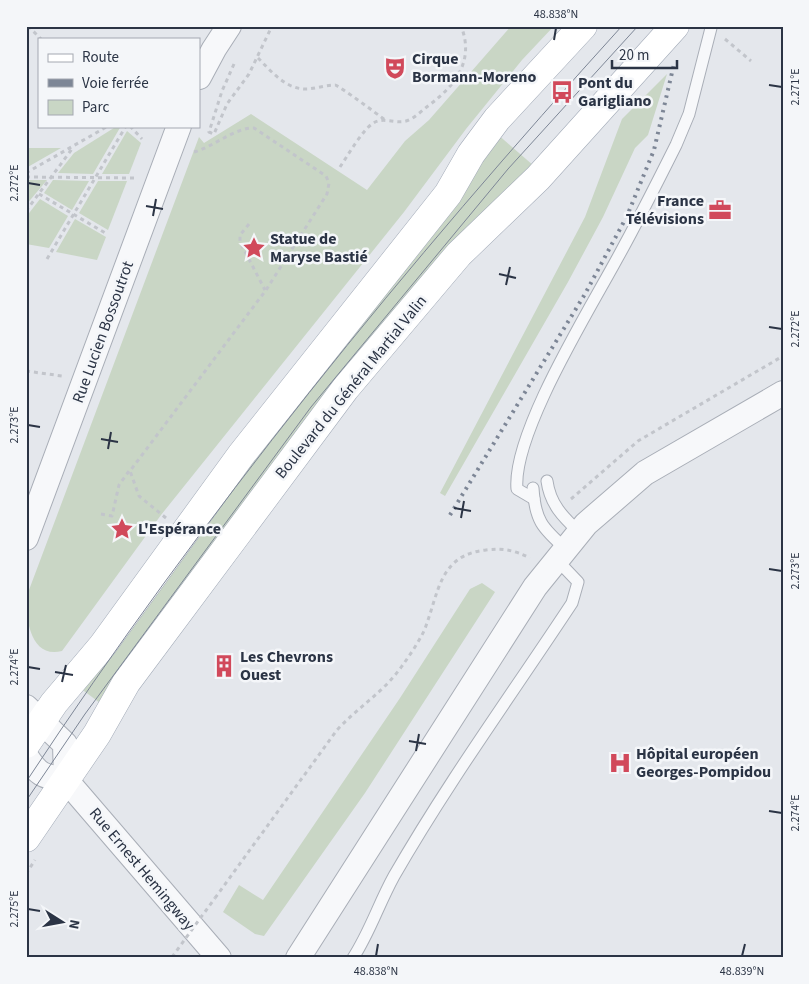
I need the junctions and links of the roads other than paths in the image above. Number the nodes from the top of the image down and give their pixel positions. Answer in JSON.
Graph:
{"nodes":[{"id":1,"x":229,"y":26,"type":"edge"},
{"id":2,"x":584,"y":26,"type":"edge"},
{"id":3,"x":675,"y":26,"type":"edge"},
{"id":4,"x":710,"y":27,"type":"edge"},
{"id":5,"x":200,"y":75,"type":"edge"},
{"id":6,"x":178,"y":128,"type":"edge"},
{"id":7,"x":783,"y":393,"type":"edge"},
{"id":8,"x":547,"y":481,"type":"dead end"},
{"id":9,"x":26,"y":538,"type":"edge"},
{"id":10,"x":563,"y":552,"type":"junction"},
{"id":11,"x":33,"y":713,"type":"edge"},
{"id":12,"x":26,"y":744,"type":"edge"},
{"id":13,"x":26,"y":756,"type":"edge"},
{"id":14,"x":66,"y":780,"type":"junction"},
{"id":15,"x":26,"y":838,"type":"edge"},
{"id":16,"x":218,"y":958,"type":"edge"},
{"id":17,"x":298,"y":958,"type":"edge"},
{"id":18,"x":353,"y":958,"type":"edge"}],
"edges":[{"from":1,"to":5,"type":"street"},
{"from":2,"to":11,"type":"main road"},
{"from":3,"to":14,"type":"main road","name":"Boulevard du Général Martial Valin"},
{"from":4,"to":10,"type":"lane"},
{"from":6,"to":9,"type":"street","name":"Rue Lucien Bossoutrot"},
{"from":7,"to":10,"type":"street"},
{"from":8,"to":10,"type":"lane"},
{"from":10,"to":17,"type":"street"},
{"from":10,"to":18,"type":"lane"},
{"from":11,"to":12,"type":"main road"},
{"from":11,"to":14,"type":"street"},
{"from":13,"to":14,"type":"street"},
{"from":14,"to":15,"type":"main road","name":"Boulevard du Général Martial Valin"},
{"from":14,"to":16,"type":"street","name":"Rue Ernest Hemingway"}]}
